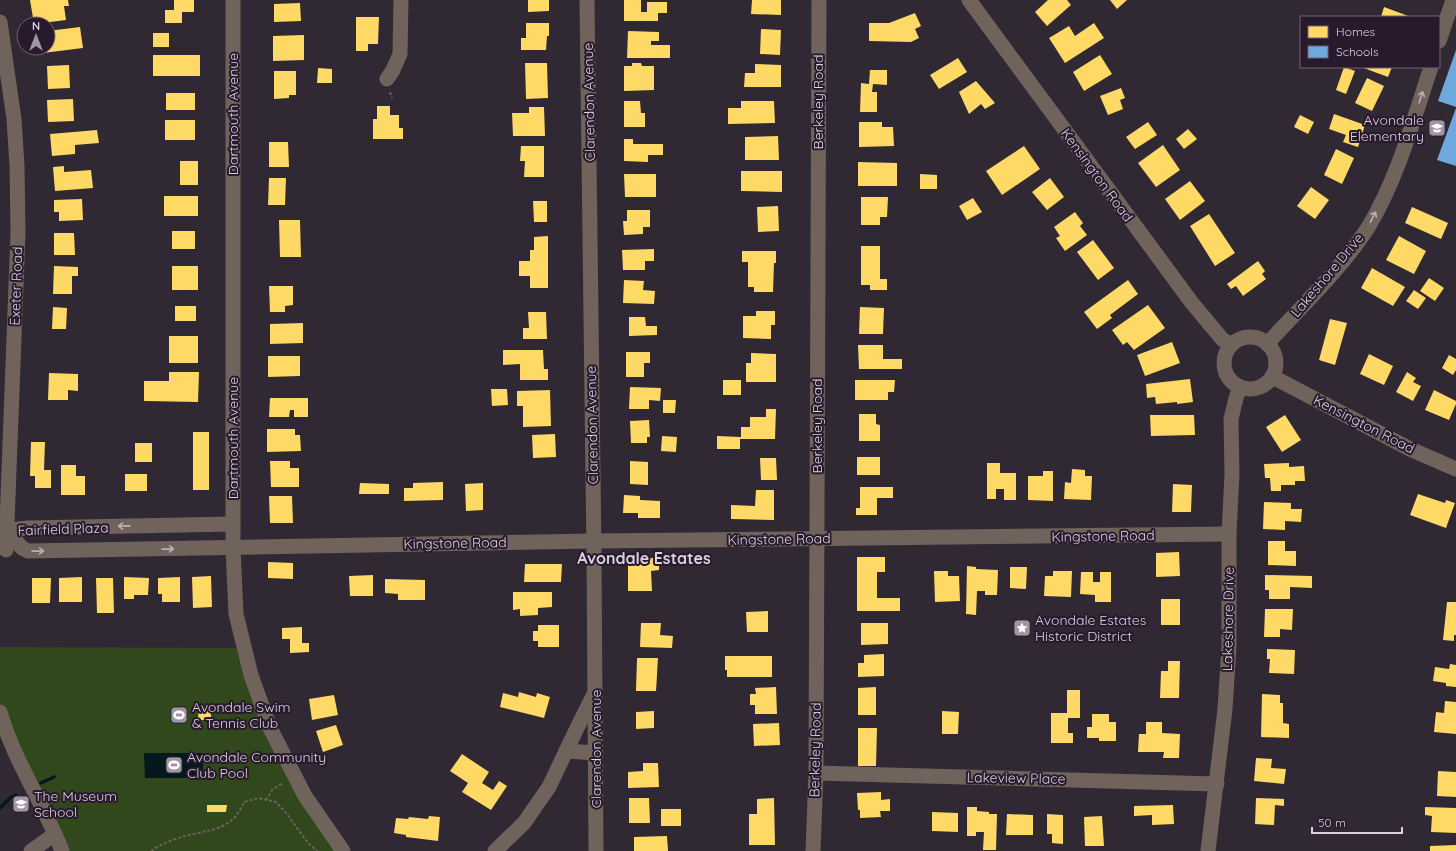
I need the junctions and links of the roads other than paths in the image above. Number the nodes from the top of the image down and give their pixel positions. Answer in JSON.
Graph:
{"nodes":[{"id":1,"x":233,"y":0,"type":"edge"},
{"id":2,"x":400,"y":0,"type":"edge"},
{"id":3,"x":587,"y":0,"type":"edge"},
{"id":4,"x":819,"y":0,"type":"edge"},
{"id":5,"x":969,"y":0,"type":"edge"},
{"id":6,"x":1453,"y":0,"type":"edge"},
{"id":7,"x":0,"y":22,"type":"edge"},
{"id":8,"x":1440,"y":38,"type":"edge"},
{"id":9,"x":1430,"y":68,"type":"edge"},
{"id":10,"x":387,"y":79,"type":"dead end"},
{"id":11,"x":1268,"y":344,"type":"junction"},
{"id":12,"x":1231,"y":345,"type":"junction"},
{"id":13,"x":1273,"y":376,"type":"junction"},
{"id":14,"x":1240,"y":388,"type":"junction"},
{"id":15,"x":1456,"y":469,"type":"edge"},
{"id":16,"x":233,"y":524,"type":"junction"},
{"id":17,"x":3,"y":531,"type":"edge"},
{"id":18,"x":1229,"y":534,"type":"junction"},
{"id":19,"x":816,"y":539,"type":"junction"},
{"id":20,"x":594,"y":541,"type":"junction"},
{"id":21,"x":233,"y":548,"type":"junction"},
{"id":22,"x":6,"y":550,"type":"dead end"},
{"id":23,"x":596,"y":692,"type":"junction"},
{"id":24,"x":0,"y":712,"type":"edge"},
{"id":25,"x":566,"y":751,"type":"junction"},
{"id":26,"x":596,"y":753,"type":"junction"},
{"id":27,"x":816,"y":773,"type":"junction"},
{"id":28,"x":1217,"y":784,"type":"junction"},
{"id":29,"x":55,"y":834,"type":"junction"},
{"id":30,"x":31,"y":851,"type":"edge"},
{"id":31,"x":62,"y":851,"type":"edge"},
{"id":32,"x":343,"y":851,"type":"edge"},
{"id":33,"x":495,"y":851,"type":"edge"},
{"id":34,"x":596,"y":851,"type":"edge"},
{"id":35,"x":813,"y":851,"type":"edge"},
{"id":36,"x":1208,"y":851,"type":"edge"}],
"edges":[{"from":1,"to":16,"type":"street","name":"Dartmouth Avenue"},
{"from":2,"to":10,"type":"street"},
{"from":3,"to":20,"type":"street","name":"Clarendon Avenue"},
{"from":4,"to":19,"type":"street","name":"Berkeley Road"},
{"from":5,"to":12,"type":"street","name":"Kensington Road"},
{"from":6,"to":8,"type":"street"},
{"from":7,"to":17,"type":"street","name":"Exeter Road"},
{"from":11,"to":9,"type":"street","name":"Lakeshore Drive","one_way":true},
{"from":11,"to":12,"type":"street"},
{"from":11,"to":13,"type":"street"},
{"from":12,"to":14,"type":"street"},
{"from":13,"to":14,"type":"street"},
{"from":13,"to":15,"type":"street","name":"Kensington Road"},
{"from":14,"to":18,"type":"street","name":"Lakeshore Drive"},
{"from":16,"to":17,"type":"street","name":"Fairfield Plaza","one_way":true},
{"from":16,"to":21,"type":"street","name":"Dartmouth Avenue"},
{"from":17,"to":21,"type":"street","name":"Fairfield Plaza","one_way":true},
{"from":17,"to":22,"type":"street","name":"Exeter Road"},
{"from":18,"to":19,"type":"street","name":"Kingstone Road"},
{"from":18,"to":28,"type":"street","name":"Lakeshore Drive"},
{"from":19,"to":20,"type":"street","name":"Kingstone Road"},
{"from":19,"to":27,"type":"street","name":"Berkeley Road"},
{"from":20,"to":21,"type":"street","name":"Kingstone Road"},
{"from":20,"to":23,"type":"street","name":"Clarendon Avenue"},
{"from":21,"to":32,"type":"street","name":"Dartmouth Avenue"},
{"from":23,"to":25,"type":"street"},
{"from":23,"to":26,"type":"street","name":"Clarendon Avenue"},
{"from":24,"to":29,"type":"street"},
{"from":25,"to":26,"type":"street"},
{"from":25,"to":33,"type":"street"},
{"from":26,"to":34,"type":"street","name":"Clarendon Avenue"},
{"from":27,"to":28,"type":"street","name":"Lakeview Place"},
{"from":27,"to":35,"type":"street","name":"Berkeley Road"},
{"from":28,"to":36,"type":"street","name":"Lakeshore Drive"},
{"from":29,"to":30,"type":"street"},
{"from":29,"to":31,"type":"street"}]}
